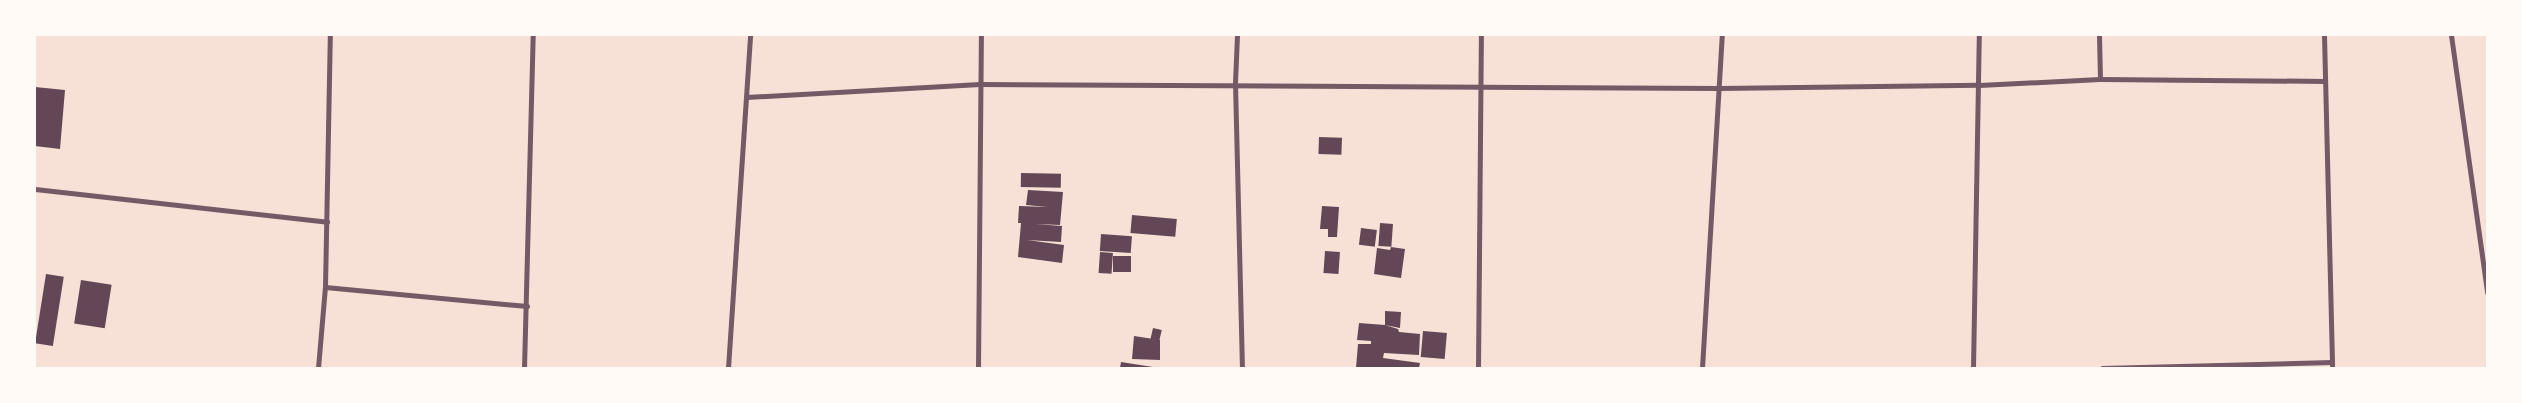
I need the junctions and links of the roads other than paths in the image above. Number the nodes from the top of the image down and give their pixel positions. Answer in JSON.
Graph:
{"nodes":[{"id":1,"x":330,"y":35,"type":"edge"},
{"id":2,"x":533,"y":35,"type":"edge"},
{"id":3,"x":750,"y":35,"type":"edge"},
{"id":4,"x":981,"y":35,"type":"edge"},
{"id":5,"x":1237,"y":35,"type":"edge"},
{"id":6,"x":1481,"y":35,"type":"edge"},
{"id":7,"x":1722,"y":35,"type":"edge"},
{"id":8,"x":1979,"y":35,"type":"edge"},
{"id":9,"x":2099,"y":35,"type":"edge"},
{"id":10,"x":2324,"y":35,"type":"edge"},
{"id":11,"x":2451,"y":35,"type":"edge"},
{"id":12,"x":2100,"y":79,"type":"junction"},
{"id":13,"x":2325,"y":81,"type":"junction"},
{"id":14,"x":980,"y":84,"type":"junction"},
{"id":15,"x":1235,"y":84,"type":"junction"},
{"id":16,"x":1979,"y":85,"type":"junction"},
{"id":17,"x":1480,"y":86,"type":"junction"},
{"id":18,"x":1719,"y":88,"type":"junction"},
{"id":19,"x":746,"y":97,"type":"junction"},
{"id":20,"x":35,"y":189,"type":"edge"},
{"id":21,"x":327,"y":222,"type":"junction"},
{"id":22,"x":325,"y":287,"type":"junction"},
{"id":23,"x":2487,"y":292,"type":"edge"},
{"id":24,"x":527,"y":306,"type":"junction"},
{"id":25,"x":2332,"y":365,"type":"edge"},
{"id":26,"x":318,"y":368,"type":"edge"},
{"id":27,"x":524,"y":368,"type":"edge"},
{"id":28,"x":728,"y":368,"type":"edge"},
{"id":29,"x":978,"y":368,"type":"edge"},
{"id":30,"x":1242,"y":368,"type":"edge"},
{"id":31,"x":1478,"y":368,"type":"edge"},
{"id":32,"x":1702,"y":368,"type":"edge"},
{"id":33,"x":1974,"y":368,"type":"edge"},
{"id":34,"x":2102,"y":368,"type":"edge"}],
"edges":[{"from":1,"to":21,"type":"street"},
{"from":2,"to":24,"type":"street"},
{"from":3,"to":19,"type":"street"},
{"from":4,"to":14,"type":"street"},
{"from":5,"to":15,"type":"street"},
{"from":6,"to":17,"type":"street"},
{"from":7,"to":18,"type":"street"},
{"from":8,"to":16,"type":"street"},
{"from":9,"to":12,"type":"street"},
{"from":10,"to":13,"type":"street"},
{"from":11,"to":23,"type":"street"},
{"from":12,"to":13,"type":"street"},
{"from":12,"to":16,"type":"street"},
{"from":13,"to":25,"type":"street"},
{"from":14,"to":15,"type":"street"},
{"from":14,"to":19,"type":"street"},
{"from":14,"to":29,"type":"street"},
{"from":15,"to":17,"type":"street"},
{"from":15,"to":30,"type":"street"},
{"from":16,"to":18,"type":"street"},
{"from":16,"to":33,"type":"street"},
{"from":17,"to":18,"type":"street"},
{"from":17,"to":31,"type":"street"},
{"from":18,"to":32,"type":"street"},
{"from":19,"to":28,"type":"street"},
{"from":20,"to":21,"type":"street"},
{"from":21,"to":22,"type":"street"},
{"from":22,"to":24,"type":"street"},
{"from":22,"to":26,"type":"street"},
{"from":24,"to":27,"type":"street"},
{"from":25,"to":34,"type":"street"}]}
